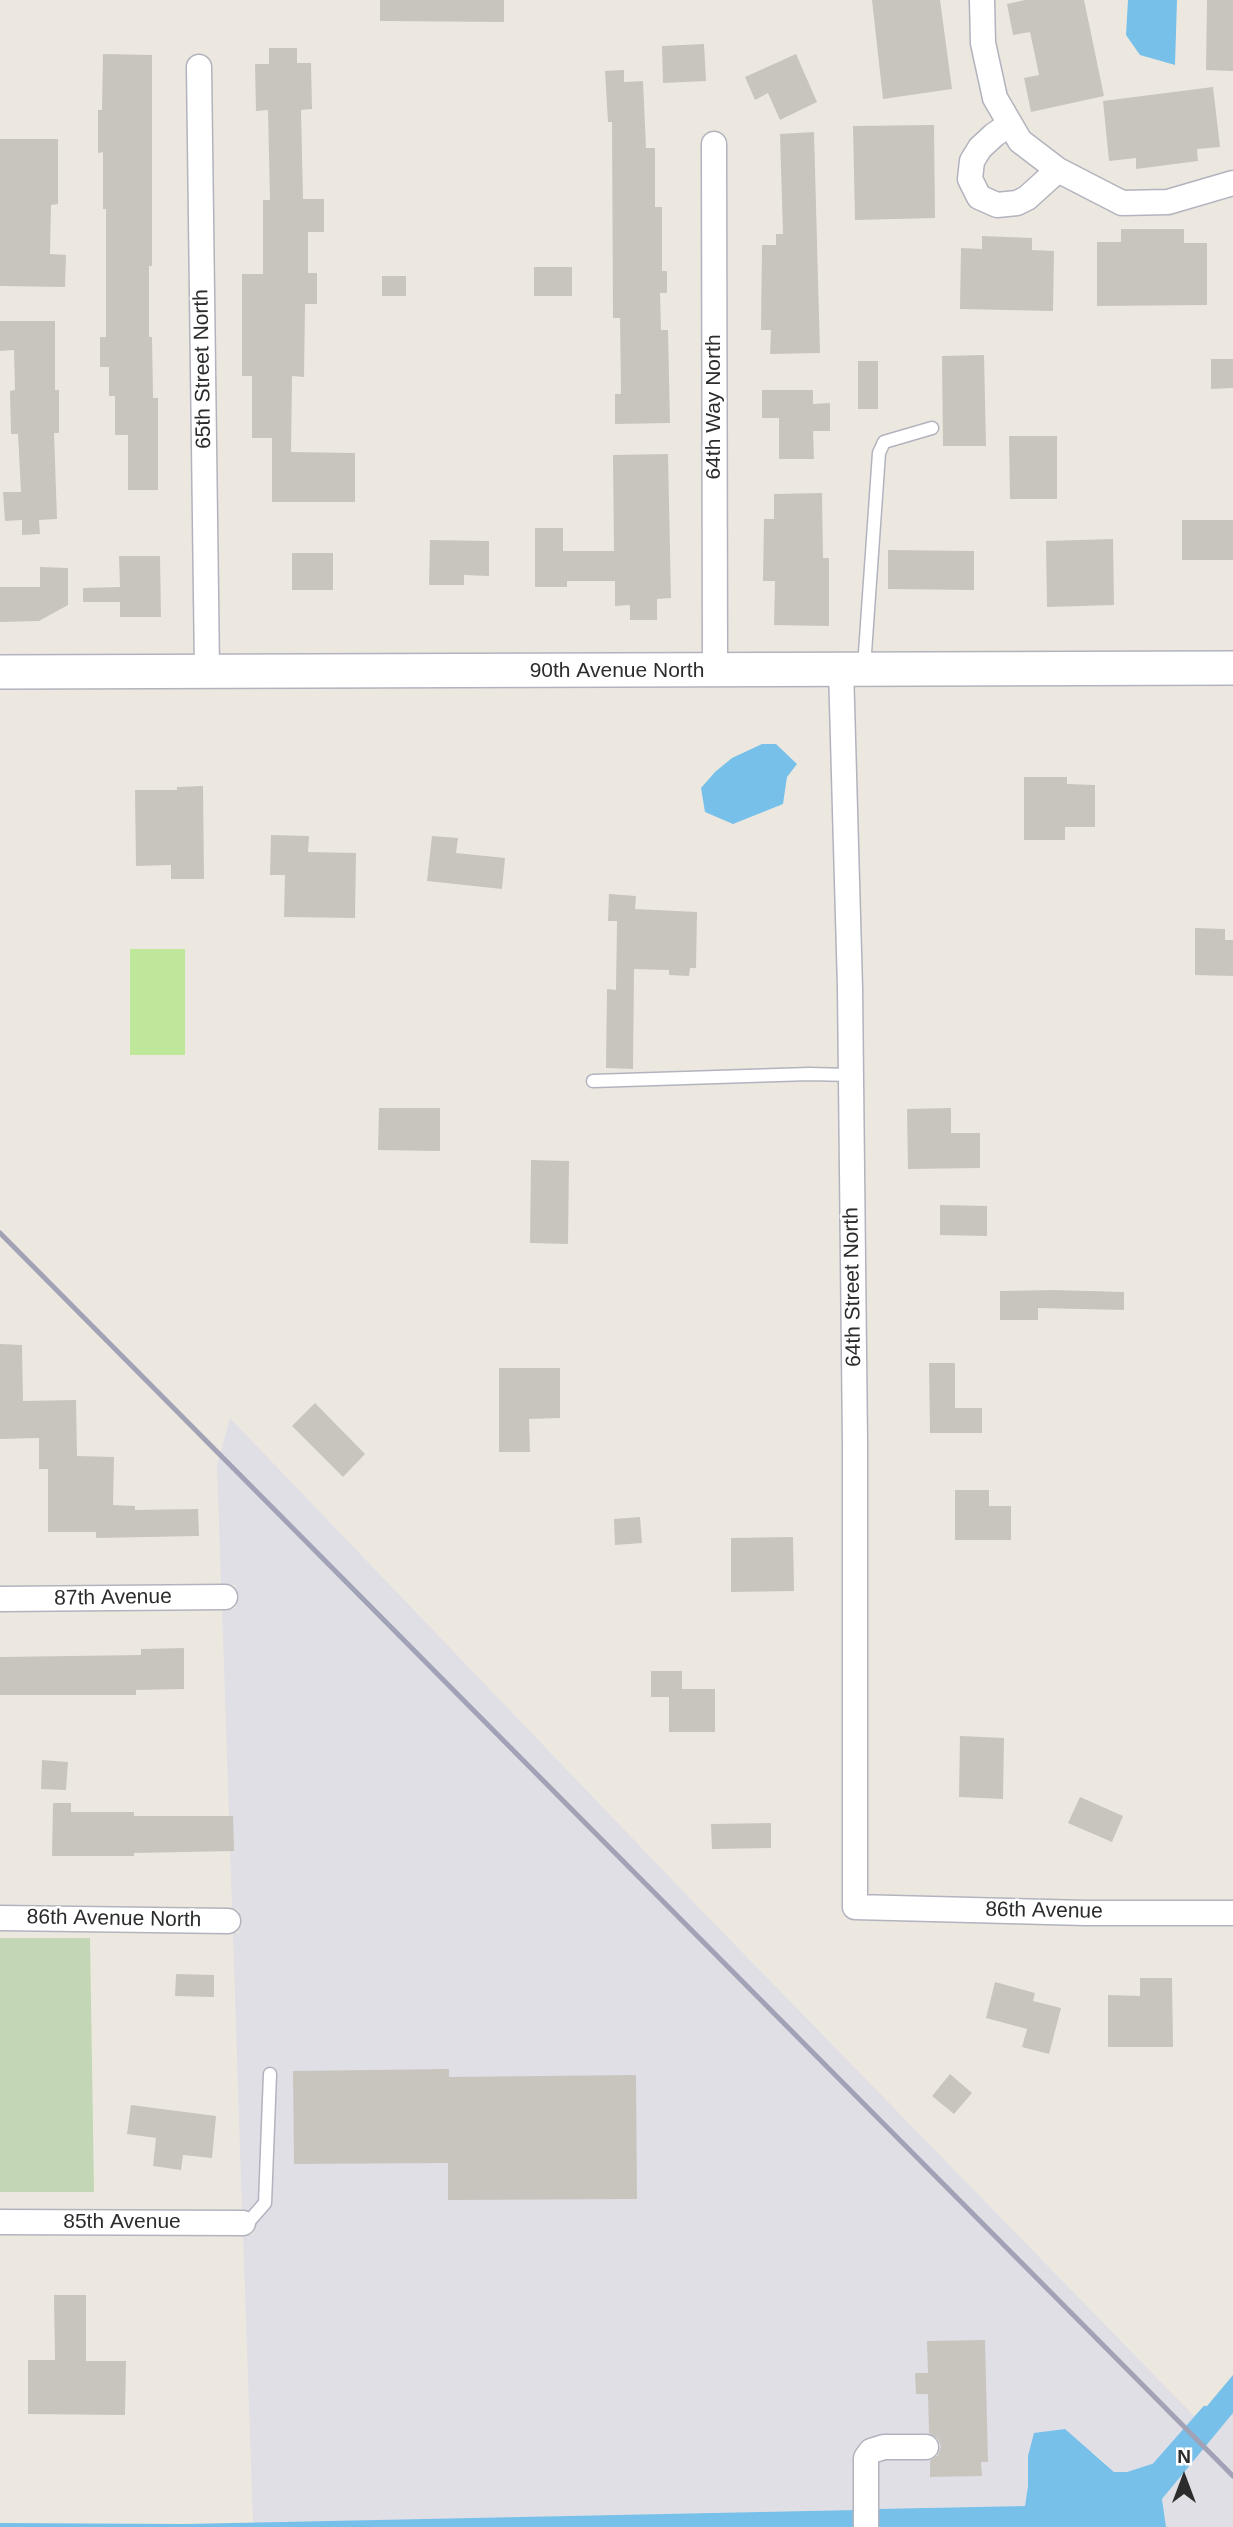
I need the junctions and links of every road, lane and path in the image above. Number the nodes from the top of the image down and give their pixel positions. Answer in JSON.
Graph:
{"nodes":[{"id":1,"x":982,"y":0,"type":"edge"},
{"id":2,"x":199,"y":67,"type":"dead end"},
{"id":3,"x":1010,"y":124,"type":"junction"},
{"id":4,"x":714,"y":144,"type":"dead end"},
{"id":5,"x":1058,"y":170,"type":"junction"},
{"id":6,"x":1233,"y":183,"type":"edge"},
{"id":7,"x":932,"y":428,"type":"dead end"},
{"id":8,"x":853,"y":668,"type":"junction"},
{"id":9,"x":1233,"y":668,"type":"edge"},
{"id":10,"x":207,"y":670,"type":"junction"},
{"id":11,"x":0,"y":671,"type":"edge"},
{"id":12,"x":715,"y":671,"type":"junction"},
{"id":13,"x":851,"y":1075,"type":"junction"},
{"id":14,"x":593,"y":1081,"type":"dead end"},
{"id":15,"x":225,"y":1597,"type":"dead end"},
{"id":16,"x":0,"y":1599,"type":"edge"},
{"id":17,"x":855,"y":1907,"type":"joint"},
{"id":18,"x":1233,"y":1913,"type":"edge"},
{"id":19,"x":0,"y":1918,"type":"edge"},
{"id":20,"x":228,"y":1921,"type":"dead end"},
{"id":21,"x":270,"y":2074,"type":"dead end"},
{"id":22,"x":0,"y":2222,"type":"edge"},
{"id":23,"x":243,"y":2223,"type":"joint"},
{"id":24,"x":926,"y":2447,"type":"dead end"},
{"id":25,"x":866,"y":2515,"type":"edge"}],
"edges":[{"from":1,"to":3,"type":"street"},
{"from":2,"to":10,"type":"street","name":"65th Street North"},
{"from":3,"to":5,"type":"street"},
{"from":3,"to":5,"type":"street"},
{"from":4,"to":12,"type":"street","name":"64th Way North"},
{"from":5,"to":6,"type":"street"},
{"from":7,"to":8,"type":"lane"},
{"from":8,"to":9,"type":"street","name":"90th Avenue North"},
{"from":8,"to":12,"type":"street","name":"90th Avenue North"},
{"from":8,"to":13,"type":"street","name":"64th Street North"},
{"from":10,"to":11,"type":"street","name":"90th Avenue North"},
{"from":10,"to":12,"type":"street","name":"90th Avenue North"},
{"from":13,"to":14,"type":"lane"},
{"from":13,"to":17,"type":"street","name":"64th Street North"},
{"from":15,"to":16,"type":"street","name":"87th Avenue"},
{"from":17,"to":18,"type":"street","name":"86th Avenue"},
{"from":19,"to":20,"type":"street","name":"86th Avenue North"},
{"from":21,"to":23,"type":"lane"},
{"from":22,"to":23,"type":"street","name":"85th Avenue"},
{"from":24,"to":25,"type":"street"}]}
